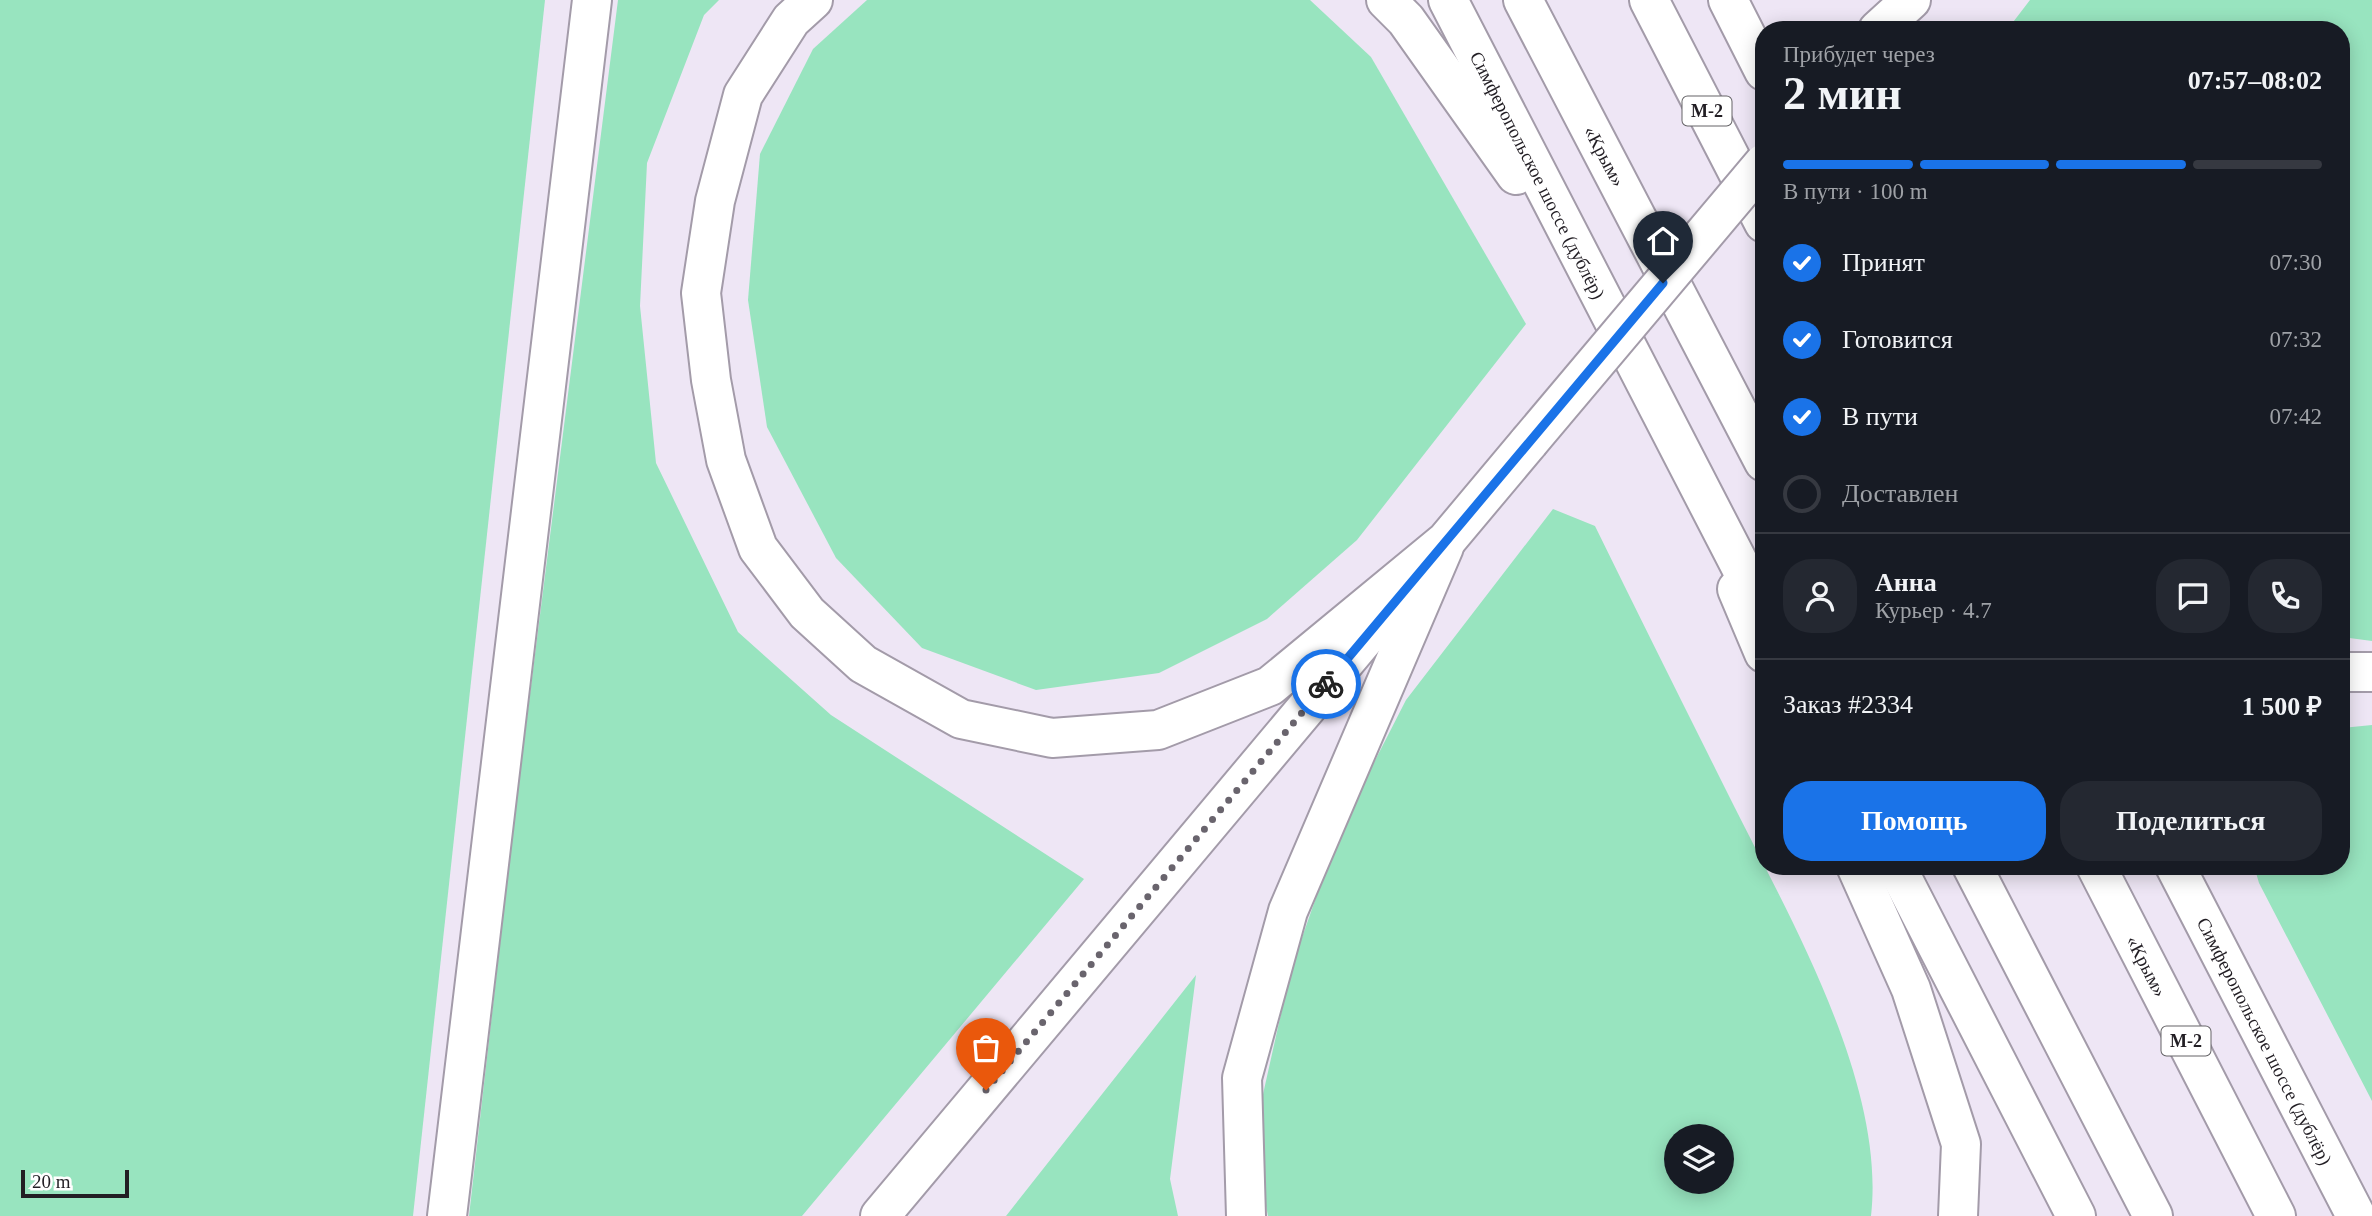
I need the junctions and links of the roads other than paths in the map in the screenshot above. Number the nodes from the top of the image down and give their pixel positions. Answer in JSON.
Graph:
{"nodes":[{"id":1,"x":593,"y":0,"type":"edge"},
{"id":2,"x":813,"y":0,"type":"edge"},
{"id":3,"x":1385,"y":0,"type":"edge"},
{"id":4,"x":1447,"y":0,"type":"edge"},
{"id":5,"x":1524,"y":0,"type":"edge"},
{"id":6,"x":1649,"y":0,"type":"edge"},
{"id":7,"x":1728,"y":0,"type":"edge"},
{"id":8,"x":1902,"y":0,"type":"edge"},
{"id":9,"x":1911,"y":0,"type":"edge"},
{"id":10,"x":1884,"y":21,"type":"edge"},
{"id":11,"x":1887,"y":21,"type":"edge"},
{"id":12,"x":1755,"y":53,"type":"edge"},
{"id":13,"x":1755,"y":174,"type":"edge"},
{"id":14,"x":1755,"y":206,"type":"edge"},
{"id":15,"x":1601,"y":296,"type":"junction"},
{"id":16,"x":1673,"y":435,"type":"junction"},
{"id":17,"x":1755,"y":445,"type":"edge"},
{"id":18,"x":1446,"y":541,"type":"junction"},
{"id":19,"x":1755,"y":594,"type":"edge"},
{"id":20,"x":1755,"y":631,"type":"edge"},
{"id":21,"x":2350,"y":672,"type":"edge"},
{"id":22,"x":2372,"y":672,"type":"edge"},
{"id":23,"x":1860,"y":875,"type":"edge"},
{"id":24,"x":1901,"y":875,"type":"edge"},
{"id":25,"x":1977,"y":875,"type":"edge"},
{"id":26,"x":2101,"y":875,"type":"edge"},
{"id":27,"x":2180,"y":875,"type":"edge"},
{"id":28,"x":447,"y":1216,"type":"edge"},
{"id":29,"x":880,"y":1216,"type":"edge"},
{"id":30,"x":1246,"y":1216,"type":"edge"},
{"id":31,"x":1958,"y":1216,"type":"edge"},
{"id":32,"x":2076,"y":1216,"type":"edge"},
{"id":33,"x":2152,"y":1216,"type":"edge"},
{"id":34,"x":2276,"y":1216,"type":"edge"},
{"id":35,"x":2356,"y":1216,"type":"edge"}],
"edges":[{"from":1,"to":28,"type":"main road"},
{"from":2,"to":18,"type":"main road"},
{"from":3,"to":15,"type":"main road"},
{"from":4,"to":15,"type":"main road","name":"Симферопольское шоссе (дублёр)"},
{"from":5,"to":17,"type":"main road","name":"«Крым»"},
{"from":6,"to":14,"type":"main road","number":"М-2"},
{"from":7,"to":12,"type":"main road"},
{"from":8,"to":10,"type":"main road"},
{"from":9,"to":11,"type":"main road"},
{"from":13,"to":18,"type":"main road","bridge":true},
{"from":15,"to":16,"type":"main road","name":"Симферопольское шоссе (дублёр)"},
{"from":16,"to":19,"type":"main road","name":"Симферопольское шоссе (дублёр)"},
{"from":16,"to":20,"type":"main road"},
{"from":18,"to":29,"type":"main road"},
{"from":18,"to":30,"type":"main road"},
{"from":21,"to":22,"type":"main road"},
{"from":23,"to":31,"type":"main road"},
{"from":24,"to":32,"type":"main road"},
{"from":25,"to":33,"type":"main road"},
{"from":26,"to":34,"type":"main road","name":"«Крым»","number":"М-2"},
{"from":27,"to":35,"type":"main road","name":"Симферопольское шоссе (дублёр)"}]}
